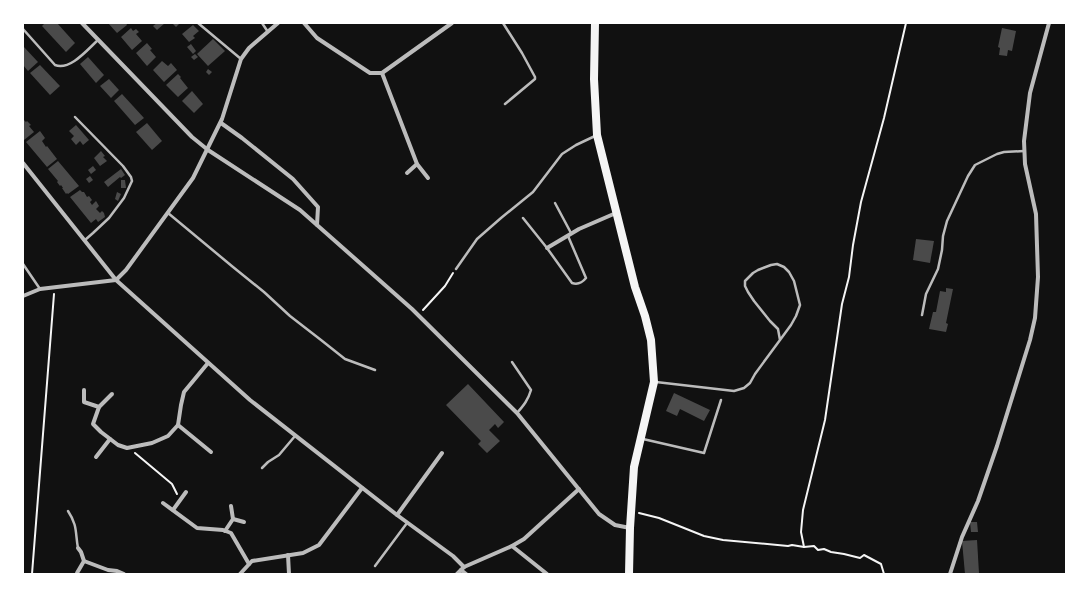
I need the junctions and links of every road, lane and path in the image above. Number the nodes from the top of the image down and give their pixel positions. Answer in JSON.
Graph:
{"nodes":[{"id":1,"x":82,"y":23,"type":"edge"},
{"id":2,"x":198,"y":23,"type":"edge"},
{"id":3,"x":262,"y":23,"type":"edge"},
{"id":4,"x":278,"y":23,"type":"edge"},
{"id":5,"x":304,"y":23,"type":"edge"},
{"id":6,"x":452,"y":23,"type":"edge"},
{"id":7,"x":503,"y":23,"type":"edge"},
{"id":8,"x":595,"y":23,"type":"edge"},
{"id":9,"x":906,"y":23,"type":"edge"},
{"id":10,"x":1049,"y":23,"type":"edge"},
{"id":11,"x":23,"y":29,"type":"edge"},
{"id":12,"x":268,"y":32,"type":"junction"},
{"id":13,"x":98,"y":40,"type":"junction"},
{"id":14,"x":240,"y":59,"type":"junction"},
{"id":15,"x":382,"y":73,"type":"junction"},
{"id":16,"x":505,"y":104,"type":"dead end"},
{"id":17,"x":75,"y":116,"type":"dead end"},
{"id":18,"x":221,"y":123,"type":"junction"},
{"id":19,"x":597,"y":135,"type":"junction"},
{"id":20,"x":208,"y":150,"type":"junction"},
{"id":21,"x":1024,"y":151,"type":"junction"},
{"id":22,"x":23,"y":164,"type":"edge"},
{"id":23,"x":417,"y":164,"type":"junction"},
{"id":24,"x":407,"y":173,"type":"dead end"},
{"id":25,"x":428,"y":178,"type":"dead end"},
{"id":26,"x":555,"y":203,"type":"dead end"},
{"id":27,"x":167,"y":213,"type":"junction"},
{"id":28,"x":616,"y":214,"type":"junction"},
{"id":29,"x":523,"y":218,"type":"dead end"},
{"id":30,"x":317,"y":225,"type":"junction"},
{"id":31,"x":570,"y":234,"type":"junction"},
{"id":32,"x":85,"y":240,"type":"junction"},
{"id":33,"x":547,"y":248,"type":"junction"},
{"id":34,"x":23,"y":264,"type":"edge"},
{"id":35,"x":456,"y":269,"type":"joint"},
{"id":36,"x":116,"y":280,"type":"junction"},
{"id":37,"x":54,"y":288,"type":"junction"},
{"id":38,"x":40,"y":289,"type":"junction"},
{"id":39,"x":23,"y":296,"type":"edge"},
{"id":40,"x":418,"y":315,"type":"junction"},
{"id":41,"x":922,"y":315,"type":"dead end"},
{"id":42,"x":780,"y":340,"type":"junction"},
{"id":43,"x":512,"y":362,"type":"dead end"},
{"id":44,"x":208,"y":363,"type":"junction"},
{"id":45,"x":375,"y":370,"type":"dead end"},
{"id":46,"x":654,"y":382,"type":"junction"},
{"id":47,"x":84,"y":390,"type":"dead end"},
{"id":48,"x":112,"y":394,"type":"dead end"},
{"id":49,"x":721,"y":400,"type":"dead end"},
{"id":50,"x":99,"y":407,"type":"junction"},
{"id":51,"x":517,"y":413,"type":"junction"},
{"id":52,"x":178,"y":425,"type":"junction"},
{"id":53,"x":295,"y":436,"type":"junction"},
{"id":54,"x":641,"y":438,"type":"junction"},
{"id":55,"x":110,"y":439,"type":"junction"},
{"id":56,"x":133,"y":447,"type":"junction"},
{"id":57,"x":211,"y":452,"type":"dead end"},
{"id":58,"x":442,"y":453,"type":"dead end"},
{"id":59,"x":96,"y":457,"type":"dead end"},
{"id":60,"x":262,"y":468,"type":"dead end"},
{"id":61,"x":362,"y":488,"type":"junction"},
{"id":62,"x":579,"y":489,"type":"junction"},
{"id":63,"x":186,"y":492,"type":"dead end"},
{"id":64,"x":180,"y":500,"type":"junction"},
{"id":65,"x":163,"y":503,"type":"dead end"},
{"id":66,"x":231,"y":506,"type":"dead end"},
{"id":67,"x":173,"y":510,"type":"junction"},
{"id":68,"x":68,"y":511,"type":"dead end"},
{"id":69,"x":631,"y":511,"type":"junction"},
{"id":70,"x":397,"y":515,"type":"junction"},
{"id":71,"x":233,"y":519,"type":"junction"},
{"id":72,"x":244,"y":522,"type":"dead end"},
{"id":73,"x":408,"y":523,"type":"junction"},
{"id":74,"x":630,"y":528,"type":"junction"},
{"id":75,"x":225,"y":531,"type":"junction"},
{"id":76,"x":512,"y":546,"type":"junction"},
{"id":77,"x":804,"y":547,"type":"junction"},
{"id":78,"x":78,"y":548,"type":"joint"},
{"id":79,"x":288,"y":555,"type":"junction"},
{"id":80,"x":84,"y":561,"type":"junction"},
{"id":81,"x":249,"y":564,"type":"junction"},
{"id":82,"x":375,"y":566,"type":"dead end"},
{"id":83,"x":462,"y":568,"type":"junction"},
{"id":84,"x":32,"y":574,"type":"edge"},
{"id":85,"x":77,"y":574,"type":"edge"},
{"id":86,"x":124,"y":574,"type":"edge"},
{"id":87,"x":240,"y":574,"type":"edge"},
{"id":88,"x":289,"y":574,"type":"edge"},
{"id":89,"x":457,"y":574,"type":"edge"},
{"id":90,"x":466,"y":574,"type":"edge"},
{"id":91,"x":548,"y":574,"type":"edge"},
{"id":92,"x":629,"y":574,"type":"edge"},
{"id":93,"x":884,"y":574,"type":"edge"},
{"id":94,"x":950,"y":574,"type":"edge"}],
"edges":[{"from":1,"to":13,"type":"street"},
{"from":2,"to":14,"type":"lane"},
{"from":3,"to":12,"type":"lane"},
{"from":4,"to":12,"type":"street"},
{"from":5,"to":15,"type":"street"},
{"from":6,"to":15,"type":"street"},
{"from":7,"to":16,"type":"lane"},
{"from":8,"to":19,"type":"main road"},
{"from":9,"to":77,"type":"path"},
{"from":10,"to":21,"type":"street"},
{"from":11,"to":13,"type":"lane"},
{"from":12,"to":14,"type":"street"},
{"from":13,"to":20,"type":"street"},
{"from":14,"to":18,"type":"street"},
{"from":15,"to":23,"type":"street"},
{"from":17,"to":32,"type":"lane"},
{"from":18,"to":20,"type":"street"},
{"from":18,"to":30,"type":"street"},
{"from":19,"to":28,"type":"main road"},
{"from":19,"to":35,"type":"lane"},
{"from":20,"to":27,"type":"street"},
{"from":20,"to":30,"type":"street"},
{"from":21,"to":41,"type":"lane"},
{"from":21,"to":94,"type":"street"},
{"from":22,"to":32,"type":"street"},
{"from":23,"to":24,"type":"street"},
{"from":23,"to":25,"type":"street"},
{"from":26,"to":31,"type":"lane"},
{"from":27,"to":36,"type":"street"},
{"from":27,"to":45,"type":"lane"},
{"from":28,"to":31,"type":"street"},
{"from":28,"to":46,"type":"main road"},
{"from":29,"to":33,"type":"lane"},
{"from":30,"to":40,"type":"street"},
{"from":31,"to":33,"type":"street"},
{"from":31,"to":33,"type":"lane"},
{"from":32,"to":36,"type":"street"},
{"from":34,"to":38,"type":"lane"},
{"from":35,"to":40,"type":"path"},
{"from":36,"to":37,"type":"street"},
{"from":36,"to":44,"type":"street"},
{"from":37,"to":38,"type":"street"},
{"from":37,"to":84,"type":"path"},
{"from":38,"to":39,"type":"street"},
{"from":40,"to":51,"type":"street"},
{"from":42,"to":42,"type":"lane"},
{"from":42,"to":46,"type":"lane"},
{"from":43,"to":51,"type":"lane"},
{"from":44,"to":52,"type":"street"},
{"from":44,"to":53,"type":"street"},
{"from":46,"to":54,"type":"main road"},
{"from":47,"to":50,"type":"street"},
{"from":48,"to":50,"type":"street"},
{"from":49,"to":54,"type":"lane"},
{"from":50,"to":55,"type":"street"},
{"from":51,"to":62,"type":"street"},
{"from":52,"to":56,"type":"street"},
{"from":52,"to":57,"type":"street"},
{"from":53,"to":60,"type":"lane"},
{"from":53,"to":61,"type":"street"},
{"from":54,"to":69,"type":"main road"},
{"from":55,"to":56,"type":"street"},
{"from":55,"to":59,"type":"street"},
{"from":56,"to":64,"type":"path"},
{"from":58,"to":70,"type":"street"},
{"from":61,"to":70,"type":"street"},
{"from":61,"to":79,"type":"street"},
{"from":62,"to":74,"type":"street"},
{"from":62,"to":76,"type":"street"},
{"from":63,"to":64,"type":"street"},
{"from":64,"to":67,"type":"street"},
{"from":65,"to":67,"type":"street"},
{"from":66,"to":71,"type":"street"},
{"from":67,"to":75,"type":"street"},
{"from":68,"to":78,"type":"lane"},
{"from":69,"to":74,"type":"main road"},
{"from":69,"to":77,"type":"path"},
{"from":70,"to":73,"type":"street"},
{"from":71,"to":72,"type":"street"},
{"from":71,"to":75,"type":"street"},
{"from":73,"to":82,"type":"lane"},
{"from":73,"to":83,"type":"street"},
{"from":74,"to":92,"type":"main road"},
{"from":75,"to":81,"type":"street"},
{"from":76,"to":83,"type":"street"},
{"from":76,"to":91,"type":"street"},
{"from":77,"to":93,"type":"path"},
{"from":78,"to":80,"type":"street"},
{"from":79,"to":81,"type":"street"},
{"from":79,"to":88,"type":"street"},
{"from":80,"to":85,"type":"street"},
{"from":80,"to":86,"type":"street"},
{"from":81,"to":87,"type":"street"},
{"from":83,"to":89,"type":"street"},
{"from":83,"to":90,"type":"street"}]}
